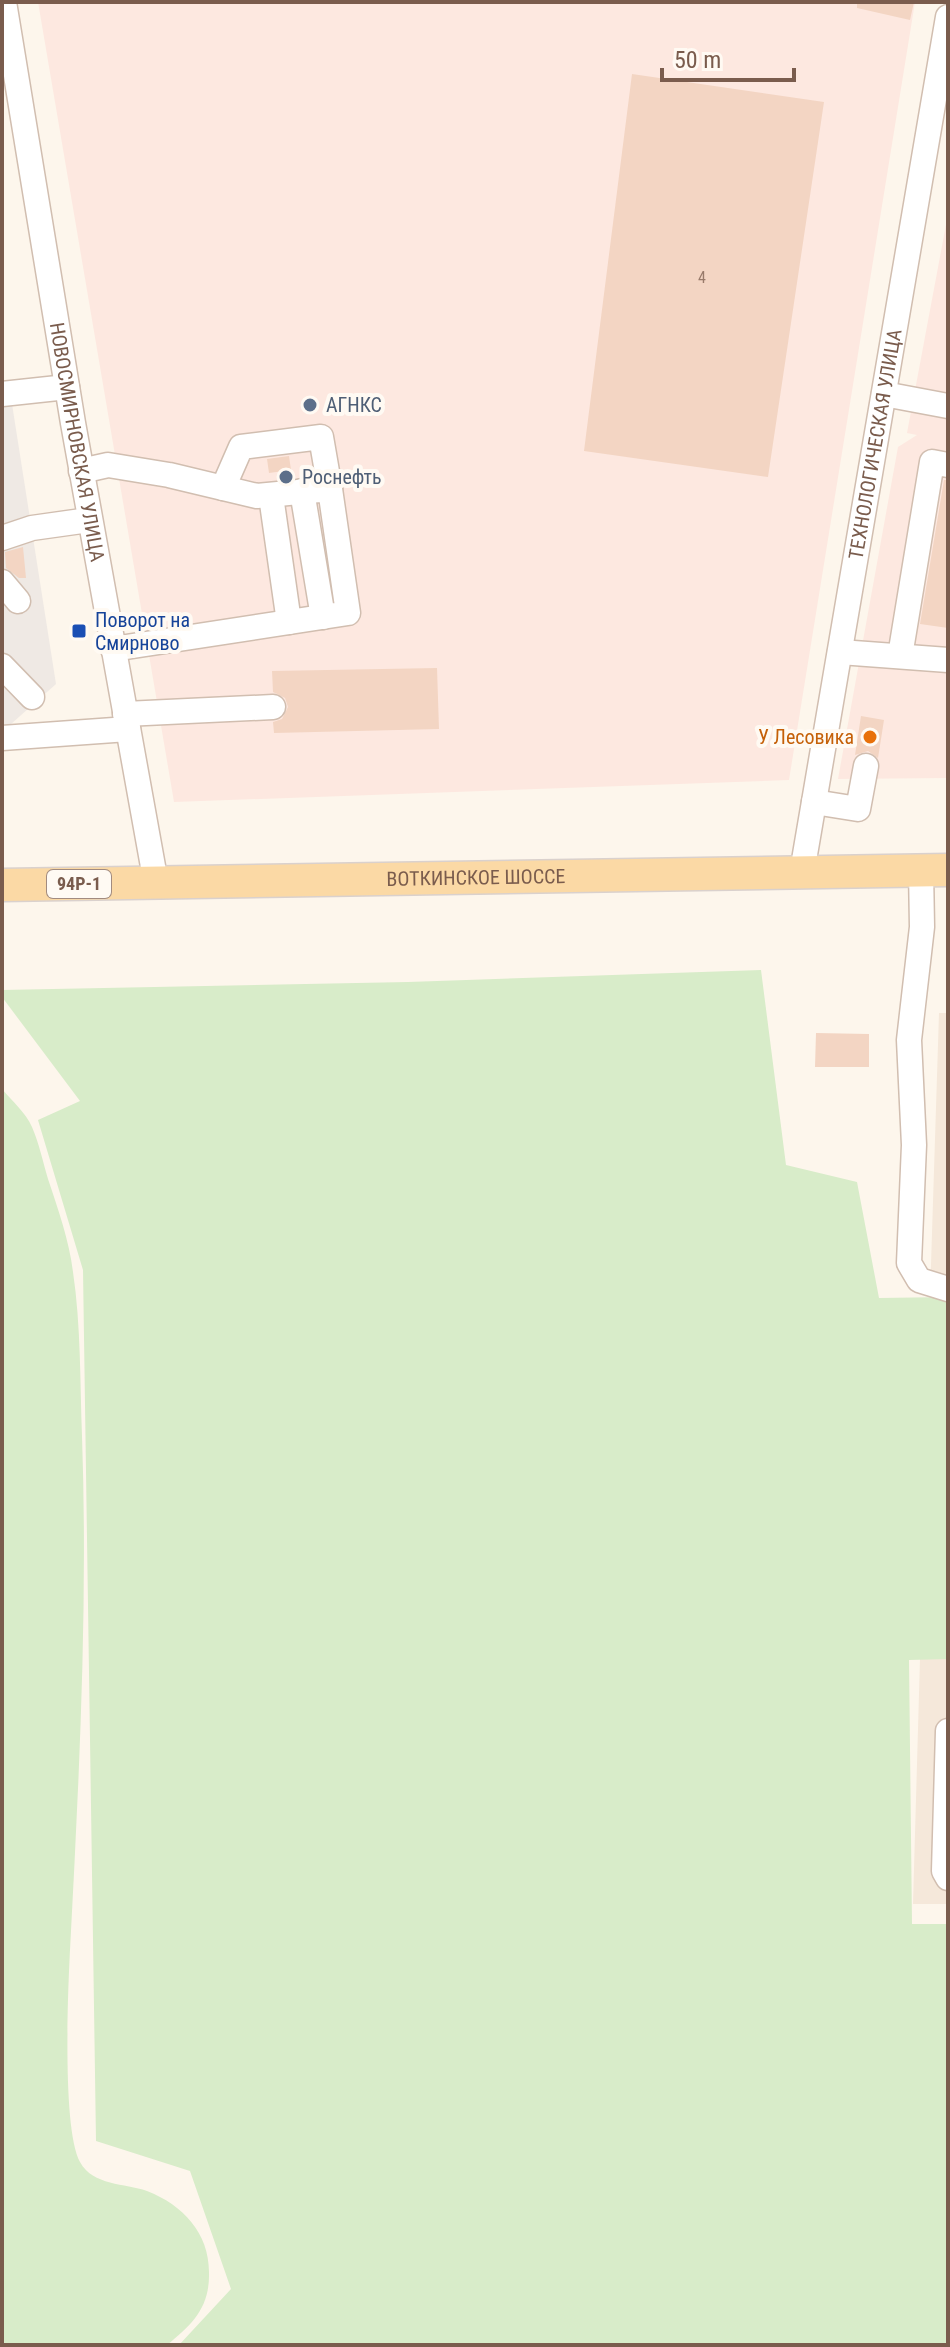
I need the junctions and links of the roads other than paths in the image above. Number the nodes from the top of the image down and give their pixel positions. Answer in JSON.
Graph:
{"nodes":[{"id":1,"x":4,"y":2,"type":"edge"},
{"id":2,"x":948,"y":17,"type":"edge"},
{"id":3,"x":10,"y":82,"type":"edge"},
{"id":4,"x":67,"y":387,"type":"junction"},
{"id":5,"x":2,"y":394,"type":"edge"},
{"id":6,"x":884,"y":394,"type":"junction"},
{"id":7,"x":948,"y":406,"type":"edge"},
{"id":8,"x":948,"y":465,"type":"edge"},
{"id":9,"x":81,"y":471,"type":"junction"},
{"id":10,"x":223,"y":488,"type":"junction"},
{"id":11,"x":330,"y":489,"type":"junction"},
{"id":12,"x":302,"y":491,"type":"junction"},
{"id":13,"x":271,"y":496,"type":"junction"},
{"id":14,"x":89,"y":520,"type":"junction"},
{"id":15,"x":2,"y":538,"type":"edge"},
{"id":16,"x":323,"y":617,"type":"junction"},
{"id":17,"x":289,"y":622,"type":"junction"},
{"id":18,"x":113,"y":649,"type":"junction"},
{"id":19,"x":840,"y":652,"type":"junction"},
{"id":20,"x":900,"y":656,"type":"junction"},
{"id":21,"x":948,"y":660,"type":"edge"},
{"id":22,"x":2,"y":666,"type":"edge"},
{"id":23,"x":32,"y":697,"type":"dead end"},
{"id":24,"x":273,"y":707,"type":"dead end"},
{"id":25,"x":126,"y":721,"type":"junction"},
{"id":26,"x":2,"y":738,"type":"edge"},
{"id":27,"x":866,"y":766,"type":"dead end"},
{"id":28,"x":814,"y":802,"type":"junction"},
{"id":29,"x":934,"y":870,"type":"edge"},
{"id":30,"x":802,"y":872,"type":"junction"},
{"id":31,"x":156,"y":883,"type":"junction"},
{"id":32,"x":2,"y":885,"type":"edge"},
{"id":33,"x":948,"y":1289,"type":"edge"},
{"id":34,"x":948,"y":1731,"type":"edge"},
{"id":35,"x":948,"y":1878,"type":"edge"}],
"edges":[{"from":1,"to":3,"type":"street","name":"НОВОСМИРНОВСКАЯ УЛИЦА"},
{"from":2,"to":6,"type":"street","name":"ТЕХНОЛОГИЧЕСКАЯ УЛИЦА"},
{"from":3,"to":4,"type":"street","name":"НОВОСМИРНОВСКАЯ УЛИЦА"},
{"from":4,"to":5,"type":"street"},
{"from":4,"to":9,"type":"street","name":"НОВОСМИРНОВСКАЯ УЛИЦА"},
{"from":6,"to":7,"type":"street"},
{"from":6,"to":19,"type":"street","name":"ТЕХНОЛОГИЧЕСКАЯ УЛИЦА"},
{"from":8,"to":20,"type":"street"},
{"from":9,"to":10,"type":"street"},
{"from":9,"to":14,"type":"street","name":"НОВОСМИРНОВСКАЯ УЛИЦА"},
{"from":10,"to":11,"type":"street"},
{"from":10,"to":13,"type":"street"},
{"from":11,"to":12,"type":"street"},
{"from":11,"to":16,"type":"street"},
{"from":12,"to":13,"type":"street"},
{"from":12,"to":16,"type":"street"},
{"from":13,"to":17,"type":"street"},
{"from":14,"to":15,"type":"street"},
{"from":14,"to":18,"type":"street","name":"НОВОСМИРНОВСКАЯ УЛИЦА"},
{"from":16,"to":17,"type":"street"},
{"from":17,"to":18,"type":"street"},
{"from":18,"to":25,"type":"street","name":"НОВОСМИРНОВСКАЯ УЛИЦА"},
{"from":19,"to":20,"type":"street"},
{"from":19,"to":28,"type":"street","name":"ТЕХНОЛОГИЧЕСКАЯ УЛИЦА"},
{"from":20,"to":21,"type":"street"},
{"from":22,"to":23,"type":"street"},
{"from":24,"to":25,"type":"street"},
{"from":25,"to":26,"type":"street"},
{"from":25,"to":31,"type":"street","name":"НОВОСМИРНОВСКАЯ УЛИЦА"},
{"from":27,"to":28,"type":"street"},
{"from":28,"to":30,"type":"street","name":"ТЕХНОЛОГИЧЕСКАЯ УЛИЦА"},
{"from":29,"to":30,"type":"main road","name":"ВОТКИНСКОЕ ШОССЕ"},
{"from":29,"to":33,"type":"street"},
{"from":30,"to":31,"type":"main road","name":"ВОТКИНСКОЕ ШОССЕ"},
{"from":31,"to":32,"type":"main road","name":"ВОТКИНСКОЕ ШОССЕ","number":"94Р-1"},
{"from":34,"to":35,"type":"street"}]}
